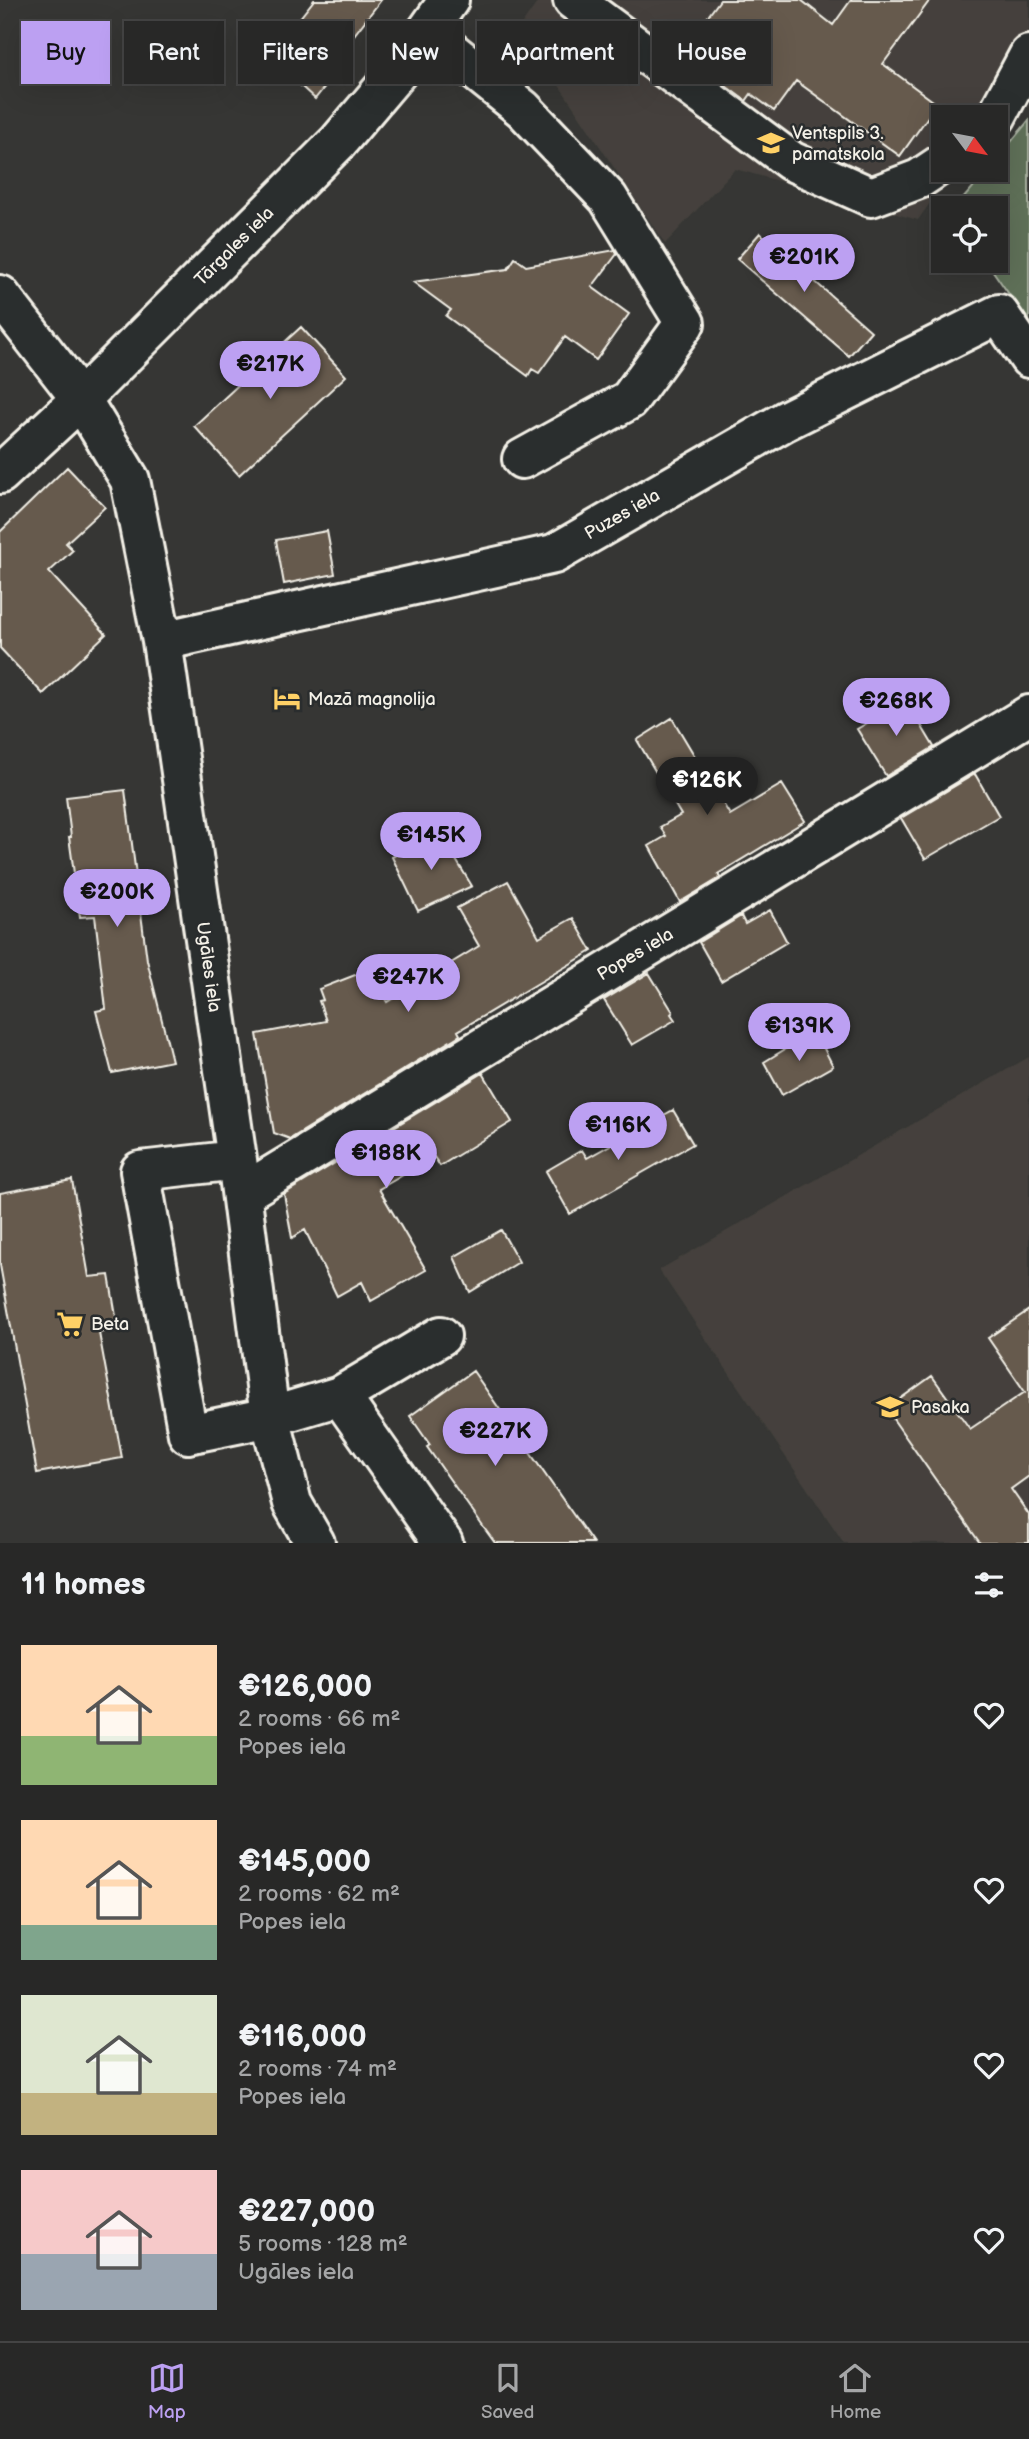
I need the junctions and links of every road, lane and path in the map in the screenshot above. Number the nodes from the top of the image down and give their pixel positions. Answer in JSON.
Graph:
{"nodes":[{"id":1,"x":449,"y":0,"type":"edge"},
{"id":2,"x":573,"y":0,"type":"edge"},
{"id":3,"x":434,"y":21,"type":"edge"},
{"id":4,"x":1029,"y":55,"type":"edge"},
{"id":5,"x":463,"y":61,"type":"edge"},
{"id":6,"x":387,"y":84,"type":"edge"},
{"id":7,"x":1002,"y":105,"type":"edge"},
{"id":8,"x":931,"y":172,"type":"edge"},
{"id":9,"x":0,"y":295,"type":"edge"},
{"id":10,"x":1029,"y":358,"type":"edge"},
{"id":11,"x":81,"y":399,"type":"junction"},
{"id":12,"x":522,"y":459,"type":"dead end"},
{"id":13,"x":0,"y":474,"type":"edge"},
{"id":14,"x":162,"y":641,"type":"junction"},
{"id":15,"x":1029,"y":715,"type":"edge"},
{"id":16,"x":240,"y":1177,"type":"junction"},
{"id":17,"x":441,"y":1336,"type":"dead end"},
{"id":18,"x":340,"y":1396,"type":"junction"},
{"id":19,"x":271,"y":1418,"type":"junction"},
{"id":20,"x":315,"y":1543,"type":"edge"},
{"id":21,"x":443,"y":1543,"type":"edge"}],
"edges":[{"from":1,"to":3,"type":"street","name":"Tārgales iela"},
{"from":2,"to":8,"type":"street"},
{"from":4,"to":7,"type":"street"},
{"from":5,"to":12,"type":"street"},
{"from":6,"to":11,"type":"street","name":"Tārgales iela"},
{"from":9,"to":11,"type":"street","name":"Ugāles iela"},
{"from":10,"to":14,"type":"street","name":"Puzes iela"},
{"from":11,"to":13,"type":"street","name":"Tārgales iela"},
{"from":11,"to":14,"type":"street","name":"Ugāles iela"},
{"from":14,"to":16,"type":"street","name":"Ugāles iela"},
{"from":15,"to":16,"type":"street","name":"Popes iela"},
{"from":16,"to":19,"type":"street","name":"Ugāles iela"},
{"from":16,"to":19,"type":"street"},
{"from":17,"to":18,"type":"street"},
{"from":18,"to":19,"type":"street"},
{"from":18,"to":21,"type":"street"},
{"from":19,"to":20,"type":"street","name":"Ugāles iela"}]}
